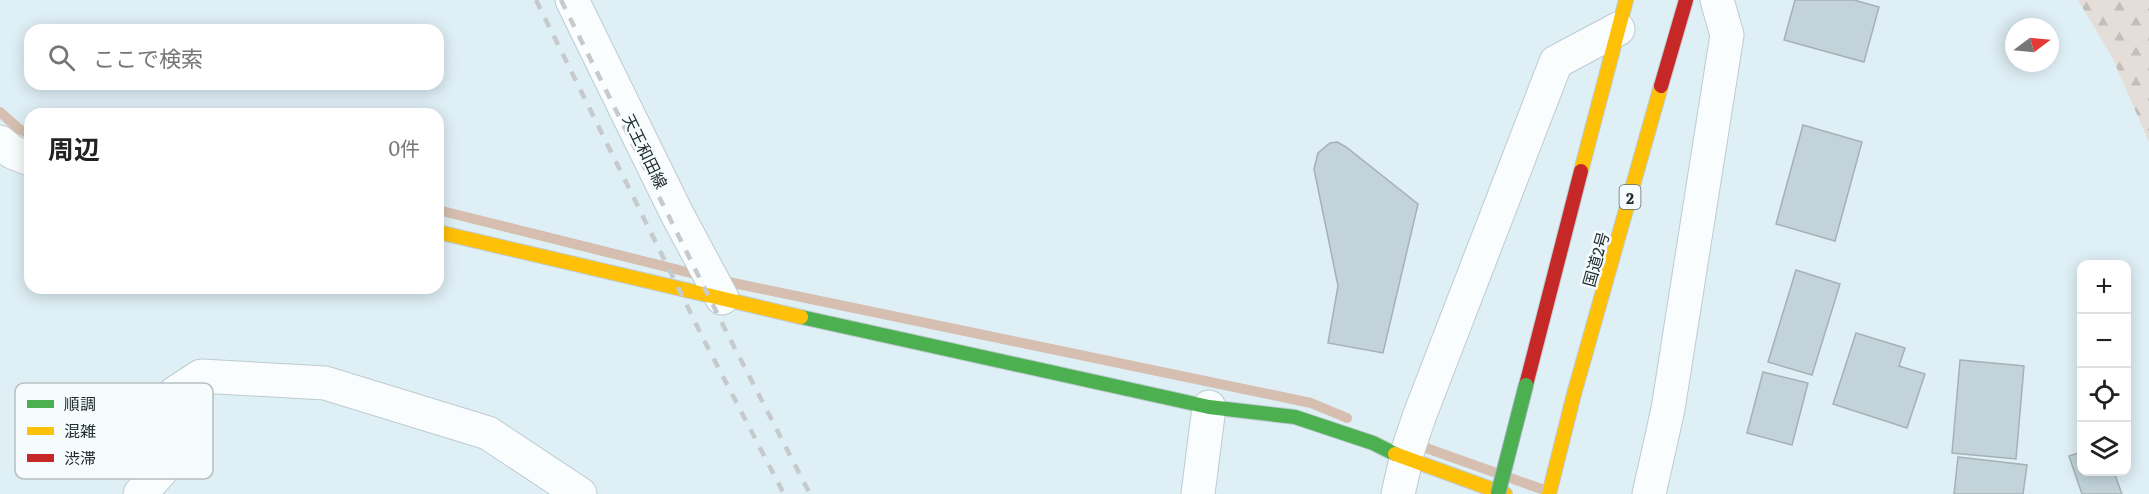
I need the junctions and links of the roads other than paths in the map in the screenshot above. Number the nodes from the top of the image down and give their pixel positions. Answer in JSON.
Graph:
{"nodes":[{"id":1,"x":573,"y":0,"type":"edge"},
{"id":2,"x":1686,"y":0,"type":"edge"},
{"id":3,"x":1717,"y":0,"type":"edge"},
{"id":4,"x":1622,"y":15,"type":"edge"},
{"id":5,"x":444,"y":233,"type":"edge"},
{"id":6,"x":723,"y":299,"type":"junction"},
{"id":7,"x":190,"y":383,"type":"edge"},
{"id":8,"x":1209,"y":407,"type":"junction"},
{"id":9,"x":1406,"y":458,"type":"junction"},
{"id":10,"x":154,"y":479,"type":"edge"},
{"id":11,"x":140,"y":494,"type":"edge"},
{"id":12,"x":580,"y":494,"type":"edge"},
{"id":13,"x":1198,"y":494,"type":"edge"},
{"id":14,"x":1398,"y":494,"type":"edge"},
{"id":15,"x":1498,"y":494,"type":"edge"},
{"id":16,"x":1505,"y":494,"type":"edge"},
{"id":17,"x":1549,"y":494,"type":"edge"},
{"id":18,"x":1649,"y":494,"type":"edge"}],
"edges":[{"from":1,"to":6,"type":"street","name":"天王和田線"},
{"from":2,"to":17,"type":"main road","name":"国道2号","number":"2"},
{"from":3,"to":18,"type":"street"},
{"from":4,"to":9,"type":"street"},
{"from":4,"to":15,"type":"main road","bridge":true},
{"from":5,"to":6,"type":"main road"},
{"from":6,"to":8,"type":"main road"},
{"from":7,"to":12,"type":"street"},
{"from":8,"to":9,"type":"main road"},
{"from":8,"to":13,"type":"street"},
{"from":9,"to":14,"type":"street"},
{"from":9,"to":16,"type":"main road"},
{"from":10,"to":11,"type":"street"}]}
